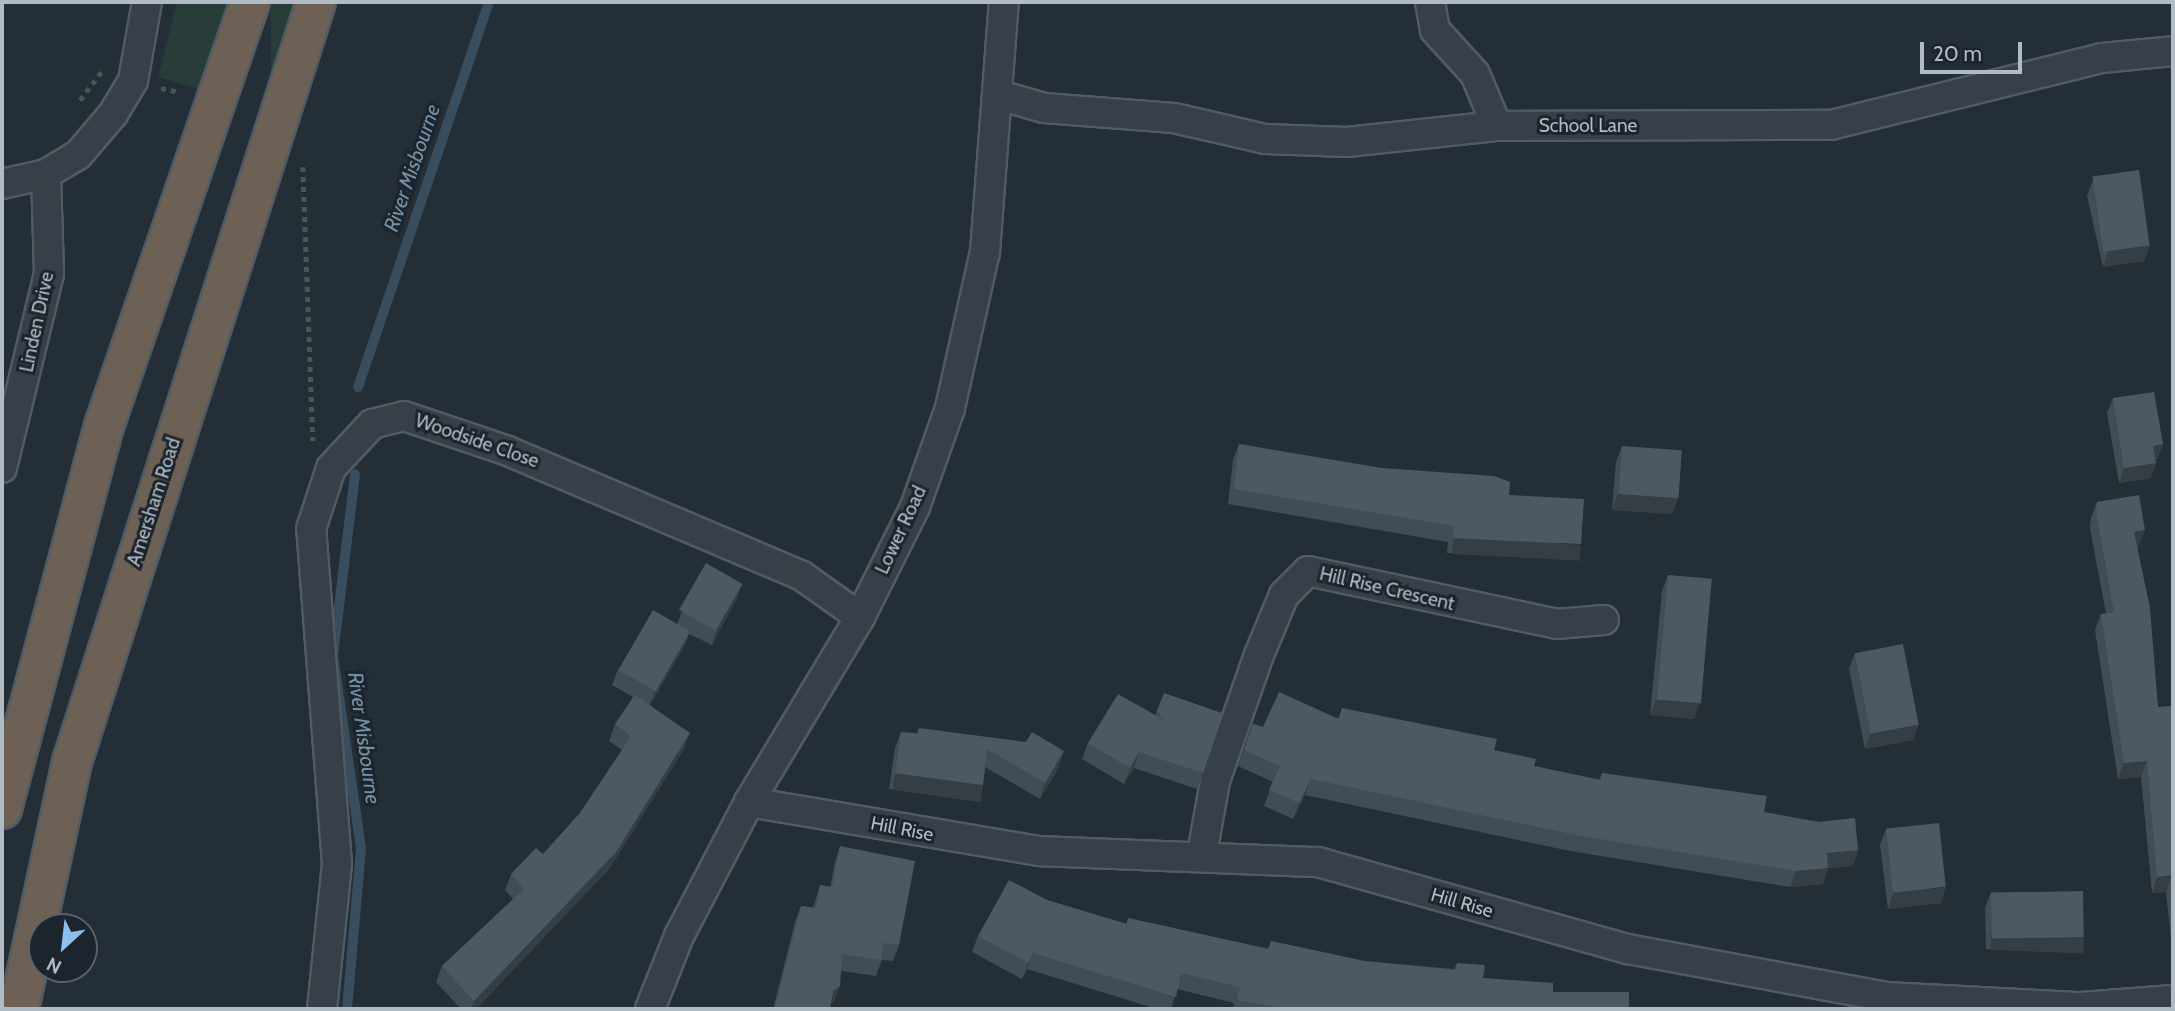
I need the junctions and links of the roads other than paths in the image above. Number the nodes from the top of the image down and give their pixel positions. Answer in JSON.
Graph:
{"nodes":[{"id":1,"x":147,"y":2,"type":"edge"},
{"id":2,"x":250,"y":2,"type":"edge"},
{"id":3,"x":316,"y":2,"type":"edge"},
{"id":4,"x":1004,"y":2,"type":"edge"},
{"id":5,"x":1430,"y":2,"type":"edge"},
{"id":6,"x":2173,"y":51,"type":"edge"},
{"id":7,"x":999,"y":95,"type":"junction"},
{"id":8,"x":1497,"y":126,"type":"junction"},
{"id":9,"x":46,"y":174,"type":"junction"},
{"id":10,"x":2,"y":184,"type":"edge"},
{"id":11,"x":2,"y":468,"type":"edge"},
{"id":12,"x":860,"y":617,"type":"junction"},
{"id":13,"x":1604,"y":620,"type":"dead end"},
{"id":14,"x":749,"y":802,"type":"junction"},
{"id":15,"x":2,"y":809,"type":"edge"},
{"id":16,"x":1202,"y":854,"type":"junction"},
{"id":17,"x":2173,"y":1000,"type":"edge"},
{"id":18,"x":19,"y":1009,"type":"edge"},
{"id":19,"x":322,"y":1009,"type":"edge"},
{"id":20,"x":650,"y":1009,"type":"edge"}],
"edges":[{"from":1,"to":9,"type":"street"},
{"from":2,"to":15,"type":"highway"},
{"from":3,"to":18,"type":"highway","name":"Amersham Road"},
{"from":4,"to":7,"type":"street","name":"Lower Road"},
{"from":5,"to":8,"type":"street"},
{"from":6,"to":8,"type":"street","name":"School Lane"},
{"from":7,"to":8,"type":"street","name":"School Lane"},
{"from":7,"to":12,"type":"street","name":"Lower Road"},
{"from":9,"to":10,"type":"street"},
{"from":9,"to":11,"type":"street","name":"Linden Drive"},
{"from":12,"to":14,"type":"street","name":"Lower Road"},
{"from":12,"to":19,"type":"street","name":"Woodside Close"},
{"from":13,"to":16,"type":"street","name":"Hill Rise Crescent"},
{"from":14,"to":16,"type":"street","name":"Hill Rise"},
{"from":14,"to":20,"type":"street","name":"Lower Road"},
{"from":16,"to":17,"type":"street","name":"Hill Rise"}]}
